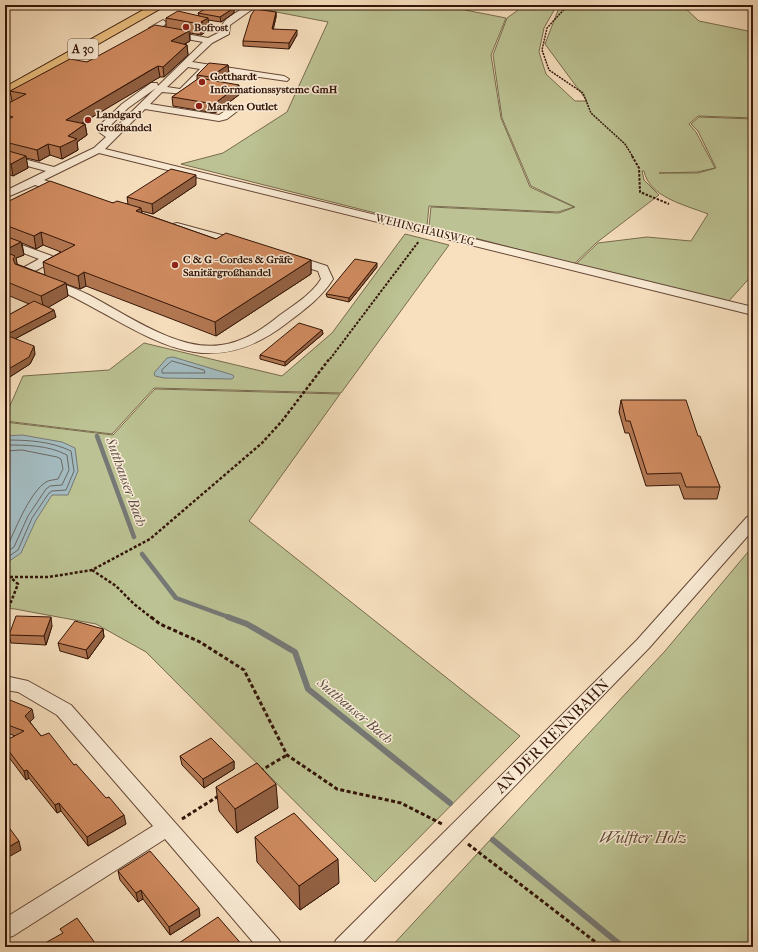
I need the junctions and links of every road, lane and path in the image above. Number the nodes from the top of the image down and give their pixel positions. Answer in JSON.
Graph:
{"nodes":[{"id":1,"x":144,"y":5,"type":"edge"},
{"id":2,"x":161,"y":5,"type":"edge"},
{"id":3,"x":254,"y":5,"type":"edge"},
{"id":4,"x":568,"y":5,"type":"edge"},
{"id":5,"x":163,"y":23,"type":"dead end"},
{"id":6,"x":209,"y":40,"type":"junction"},
{"id":7,"x":186,"y":64,"type":"junction"},
{"id":8,"x":207,"y":67,"type":"junction"},
{"id":9,"x":284,"y":79,"type":"dead end"},
{"id":10,"x":170,"y":80,"type":"junction"},
{"id":11,"x":5,"y":83,"type":"edge"},
{"id":12,"x":160,"y":89,"type":"junction"},
{"id":13,"x":5,"y":93,"type":"edge"},
{"id":14,"x":143,"y":106,"type":"junction"},
{"id":15,"x":237,"y":107,"type":"dead end"},
{"id":16,"x":113,"y":136,"type":"junction"},
{"id":17,"x":98,"y":150,"type":"junction"},
{"id":18,"x":5,"y":157,"type":"edge"},
{"id":19,"x":56,"y":171,"type":"junction"},
{"id":20,"x":35,"y":181,"type":"junction"},
{"id":21,"x":5,"y":195,"type":"edge"},
{"id":22,"x":77,"y":195,"type":"edge"},
{"id":23,"x":669,"y":204,"type":"dead end"},
{"id":24,"x":163,"y":222,"type":"edge"},
{"id":25,"x":427,"y":231,"type":"junction"},
{"id":26,"x":5,"y":242,"type":"edge"},
{"id":27,"x":244,"y":244,"type":"edge"},
{"id":28,"x":280,"y":255,"type":"edge"},
{"id":29,"x":753,"y":311,"type":"edge"},
{"id":30,"x":753,"y":520,"type":"edge"},
{"id":31,"x":92,"y":570,"type":"junction"},
{"id":32,"x":10,"y":576,"type":"junction"},
{"id":33,"x":5,"y":577,"type":"edge"},
{"id":34,"x":5,"y":617,"type":"edge"},
{"id":35,"x":5,"y":683,"type":"edge"},
{"id":36,"x":287,"y":755,"type":"junction"},
{"id":37,"x":254,"y":775,"type":"edge"},
{"id":38,"x":227,"y":791,"type":"edge"},
{"id":39,"x":166,"y":828,"type":"junction"},
{"id":40,"x":455,"y":834,"type":"junction"},
{"id":41,"x":5,"y":929,"type":"edge"},
{"id":42,"x":272,"y":947,"type":"edge"},
{"id":43,"x":344,"y":947,"type":"edge"},
{"id":44,"x":602,"y":947,"type":"edge"}],
"edges":[{"from":1,"to":11,"type":"highway","number":"A 30"},
{"from":2,"to":13,"type":"highway","number":"A 30"},
{"from":3,"to":6,"type":"street"},
{"from":4,"to":23,"type":"path"},
{"from":5,"to":6,"type":"street"},
{"from":6,"to":7,"type":"street"},
{"from":7,"to":8,"type":"street"},
{"from":7,"to":10,"type":"street"},
{"from":8,"to":9,"type":"street"},
{"from":8,"to":12,"type":"street"},
{"from":10,"to":12,"type":"street"},
{"from":10,"to":16,"type":"street"},
{"from":12,"to":14,"type":"street"},
{"from":14,"to":15,"type":"street"},
{"from":14,"to":16,"type":"street"},
{"from":16,"to":17,"type":"street"},
{"from":17,"to":19,"type":"street"},
{"from":17,"to":25,"type":"street","name":"WEHINGHAUSWEG"},
{"from":18,"to":19,"type":"street"},
{"from":19,"to":20,"type":"street"},
{"from":20,"to":21,"type":"street"},
{"from":20,"to":22,"type":"street"},
{"from":24,"to":27,"type":"street"},
{"from":25,"to":29,"type":"street","name":"WEHINGHAUSWEG"},
{"from":25,"to":31,"type":"path"},
{"from":26,"to":28,"type":"street"},
{"from":30,"to":40,"type":"street","name":"AN DER RENNBAHN"},
{"from":31,"to":32,"type":"path"},
{"from":31,"to":36,"type":"path"},
{"from":32,"to":33,"type":"path"},
{"from":32,"to":34,"type":"path"},
{"from":35,"to":39,"type":"street"},
{"from":36,"to":37,"type":"path"},
{"from":36,"to":40,"type":"path"},
{"from":38,"to":39,"type":"path"},
{"from":39,"to":41,"type":"street"},
{"from":39,"to":42,"type":"street"},
{"from":40,"to":43,"type":"street","name":"AN DER RENNBAHN"},
{"from":40,"to":44,"type":"path"}]}
